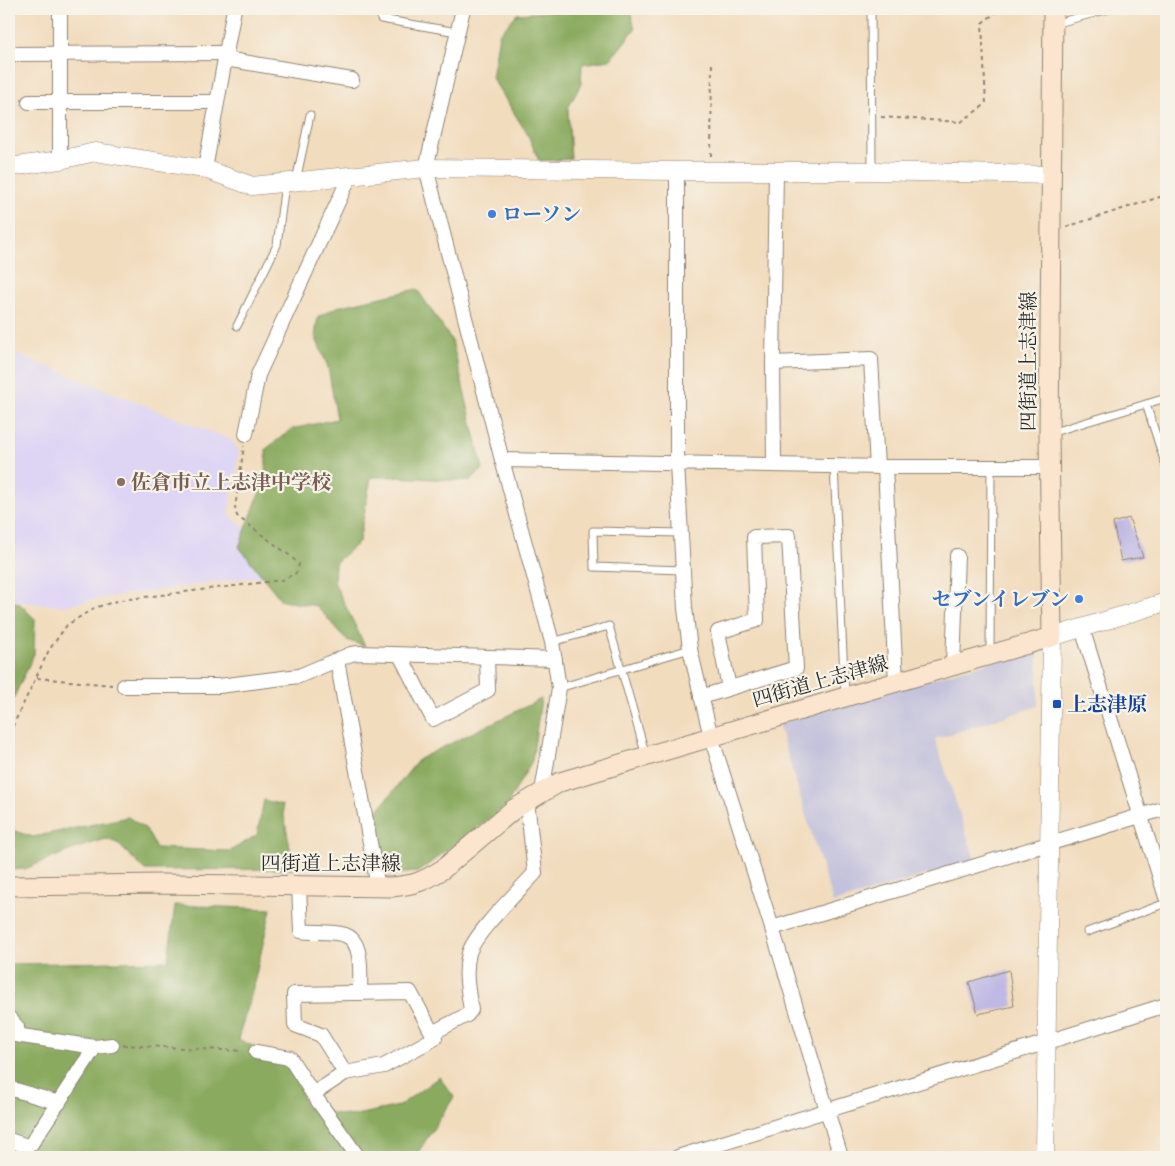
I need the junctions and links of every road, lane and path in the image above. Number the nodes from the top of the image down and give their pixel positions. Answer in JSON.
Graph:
{"nodes":[{"id":1,"x":60,"y":9,"type":"edge"},
{"id":2,"x":234,"y":9,"type":"edge"},
{"id":3,"x":382,"y":9,"type":"edge"},
{"id":4,"x":463,"y":9,"type":"edge"},
{"id":5,"x":871,"y":9,"type":"edge"},
{"id":6,"x":1018,"y":9,"type":"edge"},
{"id":7,"x":1109,"y":9,"type":"edge"},
{"id":8,"x":1053,"y":16,"type":"edge"},
{"id":9,"x":457,"y":32,"type":"junction"},
{"id":10,"x":9,"y":54,"type":"edge"},
{"id":11,"x":60,"y":54,"type":"junction"},
{"id":12,"x":225,"y":56,"type":"junction"},
{"id":13,"x":712,"y":61,"type":"dead end"},
{"id":14,"x":352,"y":80,"type":"dead end"},
{"id":15,"x":29,"y":102,"type":"dead end"},
{"id":16,"x":60,"y":102,"type":"junction"},
{"id":17,"x":217,"y":102,"type":"junction"},
{"id":18,"x":310,"y":115,"type":"dead end"},
{"id":19,"x":871,"y":116,"type":"junction"},
{"id":20,"x":60,"y":160,"type":"junction"},
{"id":21,"x":9,"y":167,"type":"edge"},
{"id":22,"x":426,"y":168,"type":"junction"},
{"id":23,"x":205,"y":169,"type":"junction"},
{"id":24,"x":677,"y":171,"type":"junction"},
{"id":25,"x":710,"y":171,"type":"junction"},
{"id":26,"x":776,"y":171,"type":"junction"},
{"id":27,"x":872,"y":171,"type":"junction"},
{"id":28,"x":1052,"y":175,"type":"junction"},
{"id":29,"x":350,"y":176,"type":"junction"},
{"id":30,"x":291,"y":182,"type":"junction"},
{"id":31,"x":1166,"y":196,"type":"edge"},
{"id":32,"x":1051,"y":231,"type":"junction"},
{"id":33,"x":237,"y":326,"type":"dead end"},
{"id":34,"x":773,"y":363,"type":"junction"},
{"id":35,"x":1166,"y":398,"type":"edge"},
{"id":36,"x":1146,"y":404,"type":"junction"},
{"id":37,"x":246,"y":434,"type":"joint"},
{"id":38,"x":1049,"y":434,"type":"junction"},
{"id":39,"x":502,"y":460,"type":"junction"},
{"id":40,"x":677,"y":463,"type":"junction"},
{"id":41,"x":774,"y":464,"type":"junction"},
{"id":42,"x":834,"y":466,"type":"junction"},
{"id":43,"x":1166,"y":466,"type":"edge"},
{"id":44,"x":881,"y":467,"type":"junction"},
{"id":45,"x":991,"y":467,"type":"junction"},
{"id":46,"x":1050,"y":467,"type":"junction"},
{"id":47,"x":681,"y":533,"type":"junction"},
{"id":48,"x":957,"y":556,"type":"dead end"},
{"id":49,"x":683,"y":570,"type":"junction"},
{"id":50,"x":1166,"y":602,"type":"edge"},
{"id":51,"x":1082,"y":628,"type":"junction"},
{"id":52,"x":1052,"y":637,"type":"junction"},
{"id":53,"x":552,"y":642,"type":"junction"},
{"id":54,"x":690,"y":649,"type":"junction"},
{"id":55,"x":400,"y":655,"type":"junction"},
{"id":56,"x":990,"y":655,"type":"junction"},
{"id":57,"x":487,"y":658,"type":"junction"},
{"id":58,"x":555,"y":659,"type":"junction"},
{"id":59,"x":337,"y":660,"type":"junction"},
{"id":60,"x":953,"y":666,"type":"junction"},
{"id":61,"x":622,"y":670,"type":"junction"},
{"id":62,"x":36,"y":678,"type":"junction"},
{"id":63,"x":896,"y":682,"type":"junction"},
{"id":64,"x":124,"y":686,"type":"joint"},
{"id":65,"x":559,"y":688,"type":"junction"},
{"id":66,"x":729,"y":688,"type":"junction"},
{"id":67,"x":701,"y":697,"type":"junction"},
{"id":68,"x":845,"y":697,"type":"junction"},
{"id":69,"x":9,"y":734,"type":"edge"},
{"id":70,"x":711,"y":737,"type":"junction"},
{"id":71,"x":646,"y":756,"type":"junction"},
{"id":72,"x":535,"y":796,"type":"junction"},
{"id":73,"x":1166,"y":808,"type":"edge"},
{"id":74,"x":1141,"y":816,"type":"junction"},
{"id":75,"x":1048,"y":844,"type":"junction"},
{"id":76,"x":9,"y":886,"type":"edge"},
{"id":77,"x":299,"y":886,"type":"junction"},
{"id":78,"x":378,"y":887,"type":"junction"},
{"id":79,"x":1166,"y":897,"type":"edge"},
{"id":80,"x":1166,"y":903,"type":"edge"},
{"id":81,"x":772,"y":928,"type":"junction"},
{"id":82,"x":1087,"y":932,"type":"dead end"},
{"id":83,"x":360,"y":992,"type":"junction"},
{"id":84,"x":1166,"y":1006,"type":"edge"},
{"id":85,"x":9,"y":1018,"type":"edge"},
{"id":86,"x":432,"y":1033,"type":"junction"},
{"id":87,"x":14,"y":1035,"type":"edge"},
{"id":88,"x":1046,"y":1043,"type":"junction"},
{"id":89,"x":112,"y":1045,"type":"joint"},
{"id":90,"x":96,"y":1047,"type":"junction"},
{"id":91,"x":256,"y":1052,"type":"joint"},
{"id":92,"x":345,"y":1073,"type":"junction"},
{"id":93,"x":9,"y":1088,"type":"edge"},
{"id":94,"x":313,"y":1094,"type":"junction"},
{"id":95,"x":58,"y":1103,"type":"junction"},
{"id":96,"x":827,"y":1111,"type":"junction"},
{"id":97,"x":9,"y":1140,"type":"edge"},
{"id":98,"x":358,"y":1157,"type":"edge"},
{"id":99,"x":678,"y":1157,"type":"edge"},
{"id":100,"x":841,"y":1157,"type":"edge"},
{"id":101,"x":1045,"y":1157,"type":"edge"}],
"edges":[{"from":1,"to":11,"type":"street"},
{"from":2,"to":12,"type":"street"},
{"from":3,"to":9,"type":"lane"},
{"from":4,"to":9,"type":"street"},
{"from":5,"to":19,"type":"lane"},
{"from":6,"to":19,"type":"path"},
{"from":7,"to":8,"type":"lane"},
{"from":8,"to":28,"type":"main road","name":"四街道上志津線"},
{"from":9,"to":22,"type":"street"},
{"from":10,"to":11,"type":"street"},
{"from":11,"to":12,"type":"street"},
{"from":11,"to":16,"type":"street"},
{"from":12,"to":14,"type":"street"},
{"from":12,"to":17,"type":"street"},
{"from":13,"to":25,"type":"path"},
{"from":15,"to":16,"type":"street"},
{"from":16,"to":17,"type":"street"},
{"from":16,"to":20,"type":"street"},
{"from":17,"to":23,"type":"street"},
{"from":18,"to":30,"type":"lane"},
{"from":19,"to":27,"type":"lane"},
{"from":20,"to":21,"type":"street"},
{"from":20,"to":23,"type":"street"},
{"from":22,"to":24,"type":"street"},
{"from":22,"to":29,"type":"street"},
{"from":22,"to":39,"type":"street"},
{"from":23,"to":30,"type":"street"},
{"from":24,"to":25,"type":"street"},
{"from":24,"to":40,"type":"street"},
{"from":25,"to":26,"type":"street"},
{"from":26,"to":27,"type":"street"},
{"from":26,"to":34,"type":"street"},
{"from":27,"to":28,"type":"street"},
{"from":28,"to":32,"type":"main road","name":"四街道上志津線"},
{"from":29,"to":30,"type":"street"},
{"from":29,"to":37,"type":"street"},
{"from":30,"to":33,"type":"lane"},
{"from":31,"to":32,"type":"path"},
{"from":32,"to":38,"type":"main road","name":"四街道上志津線"},
{"from":34,"to":41,"type":"street"},
{"from":34,"to":44,"type":"street"},
{"from":35,"to":36,"type":"lane"},
{"from":36,"to":38,"type":"lane"},
{"from":36,"to":43,"type":"lane"},
{"from":37,"to":62,"type":"path"},
{"from":38,"to":46,"type":"main road","name":"四街道上志津線"},
{"from":39,"to":40,"type":"street"},
{"from":39,"to":53,"type":"street"},
{"from":40,"to":41,"type":"street"},
{"from":40,"to":47,"type":"street"},
{"from":41,"to":42,"type":"street"},
{"from":42,"to":44,"type":"street"},
{"from":42,"to":68,"type":"lane"},
{"from":44,"to":45,"type":"street"},
{"from":44,"to":63,"type":"street"},
{"from":45,"to":46,"type":"street"},
{"from":45,"to":56,"type":"lane"},
{"from":46,"to":52,"type":"main road","name":"四街道上志津線"},
{"from":47,"to":49,"type":"street"},
{"from":47,"to":49,"type":"lane"},
{"from":48,"to":60,"type":"street"},
{"from":49,"to":54,"type":"street"},
{"from":50,"to":51,"type":"street"},
{"from":51,"to":52,"type":"street"},
{"from":51,"to":74,"type":"street"},
{"from":52,"to":56,"type":"main road","name":"四街道上志津線"},
{"from":52,"to":75,"type":"street"},
{"from":53,"to":58,"type":"street"},
{"from":53,"to":61,"type":"lane"},
{"from":54,"to":61,"type":"lane"},
{"from":54,"to":67,"type":"street"},
{"from":55,"to":57,"type":"street"},
{"from":55,"to":57,"type":"street"},
{"from":55,"to":59,"type":"street"},
{"from":56,"to":60,"type":"main road","name":"四街道上志津線"},
{"from":57,"to":58,"type":"street"},
{"from":58,"to":65,"type":"street"},
{"from":59,"to":64,"type":"street"},
{"from":59,"to":78,"type":"street"},
{"from":60,"to":63,"type":"main road","name":"四街道上志津線"},
{"from":61,"to":65,"type":"lane"},
{"from":61,"to":71,"type":"lane"},
{"from":62,"to":64,"type":"path"},
{"from":62,"to":69,"type":"path"},
{"from":63,"to":68,"type":"main road","name":"四街道上志津線"},
{"from":65,"to":72,"type":"street"},
{"from":66,"to":66,"type":"street"},
{"from":66,"to":67,"type":"street"},
{"from":67,"to":70,"type":"street"},
{"from":68,"to":70,"type":"main road","name":"四街道上志津線"},
{"from":70,"to":71,"type":"main road","name":"四街道上志津線"},
{"from":70,"to":81,"type":"street"},
{"from":71,"to":72,"type":"main road","name":"四街道上志津線"},
{"from":72,"to":78,"type":"main road","name":"四街道上志津線"},
{"from":72,"to":86,"type":"street"},
{"from":73,"to":74,"type":"street"},
{"from":74,"to":75,"type":"street"},
{"from":74,"to":79,"type":"street"},
{"from":75,"to":81,"type":"street"},
{"from":75,"to":88,"type":"street"},
{"from":76,"to":77,"type":"main road","name":"四街道上志津線"},
{"from":77,"to":78,"type":"main road","name":"四街道上志津線"},
{"from":77,"to":83,"type":"street"},
{"from":80,"to":82,"type":"lane"},
{"from":81,"to":96,"type":"street"},
{"from":83,"to":86,"type":"street"},
{"from":83,"to":92,"type":"street"},
{"from":84,"to":88,"type":"street"},
{"from":85,"to":87,"type":"street"},
{"from":86,"to":92,"type":"street"},
{"from":87,"to":90,"type":"street"},
{"from":88,"to":96,"type":"street"},
{"from":88,"to":101,"type":"street"},
{"from":89,"to":90,"type":"street"},
{"from":89,"to":91,"type":"path"},
{"from":90,"to":95,"type":"street"},
{"from":91,"to":94,"type":"street"},
{"from":92,"to":94,"type":"street"},
{"from":93,"to":95,"type":"street"},
{"from":94,"to":98,"type":"street"},
{"from":95,"to":97,"type":"street"},
{"from":96,"to":99,"type":"street"},
{"from":96,"to":100,"type":"street"}]}
